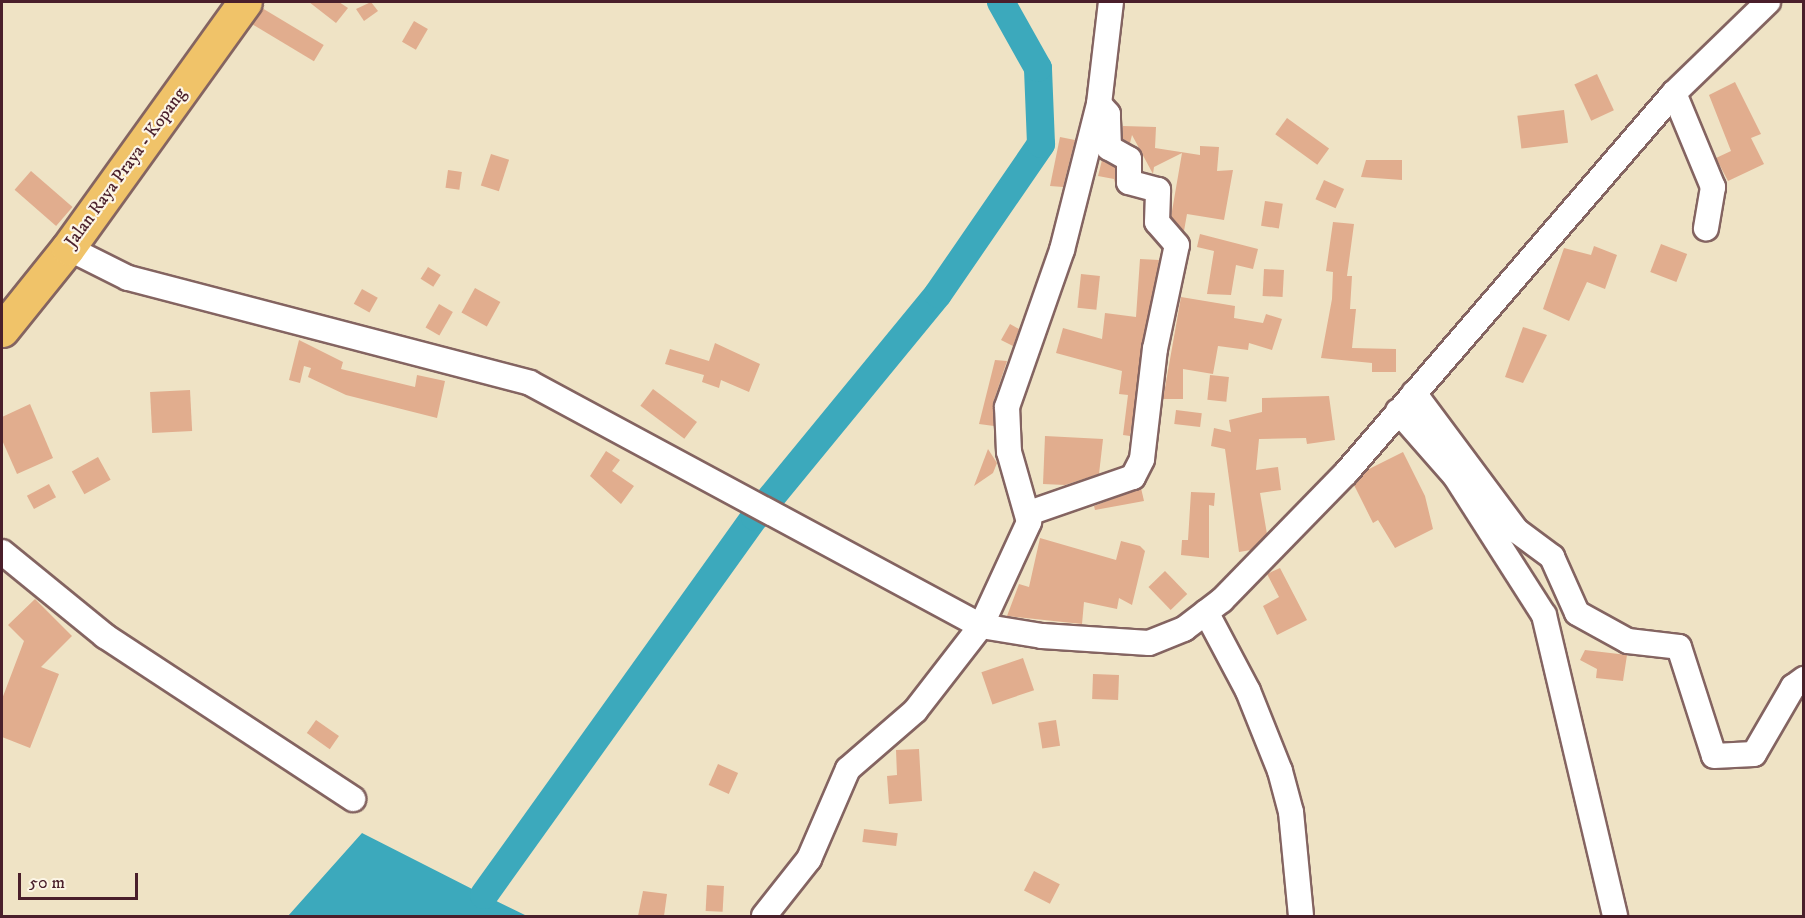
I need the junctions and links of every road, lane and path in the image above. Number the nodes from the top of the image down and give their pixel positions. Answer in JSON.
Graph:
{"nodes":[{"id":1,"x":244,"y":2,"type":"edge"},
{"id":2,"x":1111,"y":2,"type":"edge"},
{"id":3,"x":1768,"y":2,"type":"edge"},
{"id":4,"x":1674,"y":93,"type":"junction"},
{"id":5,"x":1099,"y":104,"type":"junction"},
{"id":6,"x":1706,"y":228,"type":"dead end"},
{"id":7,"x":68,"y":248,"type":"junction"},
{"id":8,"x":2,"y":330,"type":"edge"},
{"id":9,"x":1414,"y":393,"type":"junction"},
{"id":10,"x":1398,"y":411,"type":"junction"},
{"id":11,"x":1029,"y":513,"type":"junction"},
{"id":12,"x":2,"y":552,"type":"edge"},
{"id":13,"x":1206,"y":612,"type":"junction"},
{"id":14,"x":981,"y":626,"type":"junction"},
{"id":15,"x":1803,"y":679,"type":"edge"},
{"id":16,"x":353,"y":799,"type":"dead end"},
{"id":17,"x":764,"y":916,"type":"edge"},
{"id":18,"x":1301,"y":916,"type":"edge"},
{"id":19,"x":1615,"y":916,"type":"edge"}],
"edges":[{"from":1,"to":7,"type":"highway","name":"Jalan Raya Praya - Kopang"},
{"from":2,"to":5,"type":"street"},
{"from":3,"to":4,"type":"street"},
{"from":4,"to":6,"type":"street"},
{"from":4,"to":9,"type":"street"},
{"from":5,"to":11,"type":"street"},
{"from":5,"to":11,"type":"street"},
{"from":7,"to":8,"type":"highway","name":"Jalan Raya Praya - Kopang"},
{"from":7,"to":14,"type":"street"},
{"from":9,"to":10,"type":"street"},
{"from":9,"to":15,"type":"street"},
{"from":10,"to":13,"type":"street"},
{"from":10,"to":19,"type":"street"},
{"from":11,"to":14,"type":"street"},
{"from":12,"to":16,"type":"street"},
{"from":13,"to":14,"type":"street"},
{"from":13,"to":18,"type":"street"},
{"from":14,"to":17,"type":"street"}]}
